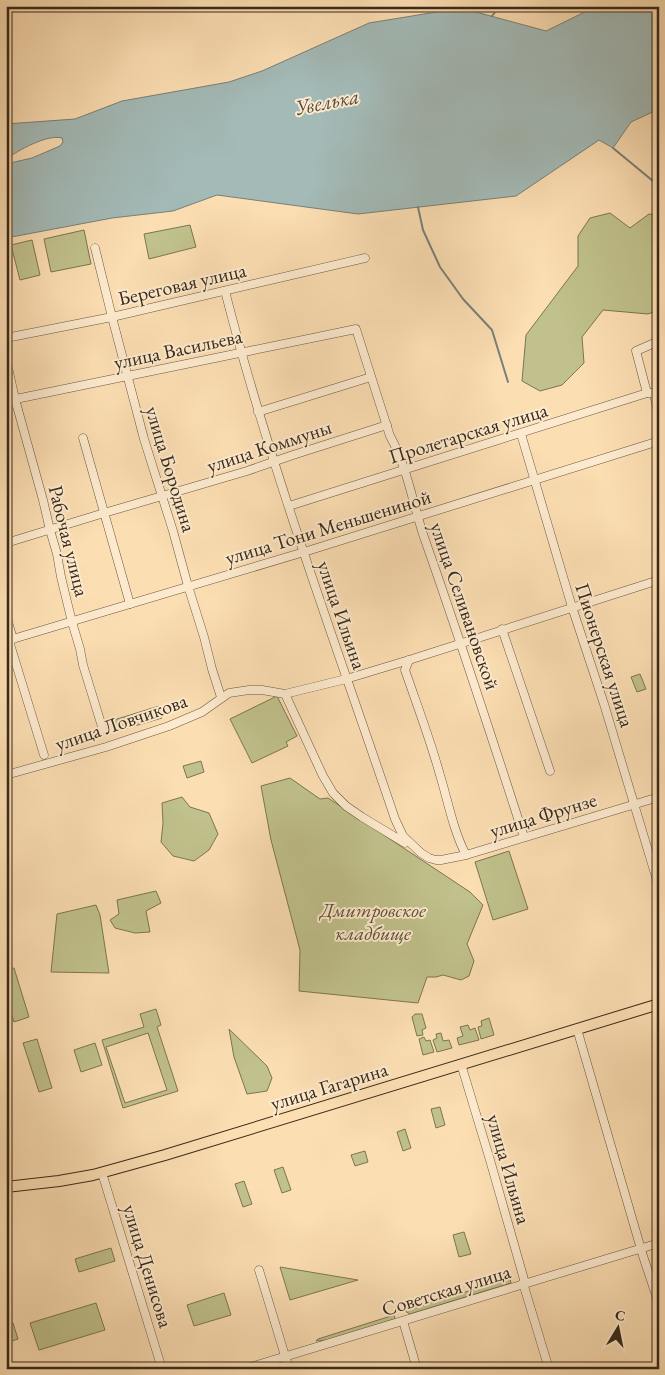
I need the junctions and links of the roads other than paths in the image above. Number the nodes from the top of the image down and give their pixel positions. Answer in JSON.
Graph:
{"nodes":[{"id":1,"x":95,"y":248,"type":"dead end"},
{"id":2,"x":365,"y":258,"type":"dead end"},
{"id":3,"x":225,"y":291,"type":"junction"},
{"id":4,"x":112,"y":317,"type":"junction"},
{"id":5,"x":356,"y":329,"type":"joint"},
{"id":6,"x":6,"y":338,"type":"edge"},
{"id":7,"x":659,"y":341,"type":"edge"},
{"id":8,"x":241,"y":353,"type":"junction"},
{"id":9,"x":6,"y":359,"type":"edge"},
{"id":10,"x":127,"y":376,"type":"junction"},
{"id":11,"x":371,"y":377,"type":"junction"},
{"id":12,"x":647,"y":393,"type":"junction"},
{"id":13,"x":658,"y":394,"type":"edge"},
{"id":14,"x":15,"y":399,"type":"junction"},
{"id":15,"x":6,"y":401,"type":"edge"},
{"id":16,"x":258,"y":412,"type":"junction"},
{"id":17,"x":659,"y":416,"type":"edge"},
{"id":18,"x":387,"y":425,"type":"junction"},
{"id":19,"x":520,"y":434,"type":"junction"},
{"id":20,"x":83,"y":438,"type":"dead end"},
{"id":21,"x":659,"y":441,"type":"edge"},
{"id":22,"x":274,"y":462,"type":"junction"},
{"id":23,"x":404,"y":470,"type":"junction"},
{"id":24,"x":534,"y":480,"type":"junction"},
{"id":25,"x":162,"y":497,"type":"junction"},
{"id":26,"x":289,"y":506,"type":"junction"},
{"id":27,"x":104,"y":513,"type":"junction"},
{"id":28,"x":417,"y":517,"type":"junction"},
{"id":29,"x":50,"y":530,"type":"junction"},
{"id":30,"x":6,"y":543,"type":"edge"},
{"id":31,"x":304,"y":552,"type":"junction"},
{"id":32,"x":659,"y":580,"type":"edge"},
{"id":33,"x":188,"y":586,"type":"junction"},
{"id":34,"x":130,"y":604,"type":"junction"},
{"id":35,"x":572,"y":607,"type":"junction"},
{"id":36,"x":6,"y":615,"type":"edge"},
{"id":37,"x":72,"y":622,"type":"junction"},
{"id":38,"x":502,"y":629,"type":"junction"},
{"id":39,"x":10,"y":640,"type":"edge"},
{"id":40,"x":461,"y":643,"type":"junction"},
{"id":41,"x":409,"y":660,"type":"junction"},
{"id":42,"x":397,"y":664,"type":"junction"},
{"id":43,"x":405,"y":670,"type":"junction"},
{"id":44,"x":346,"y":679,"type":"junction"},
{"id":45,"x":286,"y":694,"type":"junction"},
{"id":46,"x":221,"y":697,"type":"junction"},
{"id":47,"x":103,"y":730,"type":"dead end"},
{"id":48,"x":44,"y":755,"type":"dead end"},
{"id":49,"x":550,"y":771,"type":"dead end"},
{"id":50,"x":6,"y":775,"type":"edge"},
{"id":51,"x":659,"y":796,"type":"edge"},
{"id":52,"x":635,"y":804,"type":"junction"},
{"id":53,"x":524,"y":837,"type":"junction"},
{"id":54,"x":421,"y":853,"type":"junction"},
{"id":55,"x":466,"y":855,"type":"junction"},
{"id":56,"x":436,"y":860,"type":"joint"},
{"id":57,"x":659,"y":886,"type":"edge"},
{"id":58,"x":659,"y":1004,"type":"edge"},
{"id":59,"x":577,"y":1029,"type":"junction"},
{"id":60,"x":461,"y":1064,"type":"junction"},
{"id":61,"x":102,"y":1173,"type":"junction"},
{"id":62,"x":6,"y":1187,"type":"edge"},
{"id":63,"x":659,"y":1243,"type":"edge"},
{"id":64,"x":641,"y":1248,"type":"junction"},
{"id":65,"x":260,"y":1270,"type":"dead end"},
{"id":66,"x":524,"y":1283,"type":"junction"},
{"id":67,"x":659,"y":1304,"type":"edge"},
{"id":68,"x":403,"y":1320,"type":"junction"},
{"id":69,"x":285,"y":1356,"type":"junction"},
{"id":70,"x":162,"y":1369,"type":"edge"},
{"id":71,"x":244,"y":1369,"type":"edge"},
{"id":72,"x":290,"y":1369,"type":"edge"},
{"id":73,"x":417,"y":1369,"type":"edge"},
{"id":74,"x":549,"y":1369,"type":"edge"}],
"edges":[{"from":1,"to":4,"type":"street","name":"улица Бородина"},
{"from":2,"to":3,"type":"street","name":"Береговая улица"},
{"from":3,"to":4,"type":"street","name":"Береговая улица"},
{"from":3,"to":8,"type":"street","name":"улица Ильина"},
{"from":4,"to":6,"type":"street","name":"Береговая улица"},
{"from":4,"to":10,"type":"street","name":"улица Бородина"},
{"from":5,"to":8,"type":"street","name":"улица Васильева"},
{"from":5,"to":11,"type":"street","name":"улица Селивановской"},
{"from":7,"to":12,"type":"street"},
{"from":8,"to":10,"type":"street","name":"улица Васильева"},
{"from":8,"to":16,"type":"street","name":"улица Ильина"},
{"from":9,"to":14,"type":"street","name":"Рабочая улица"},
{"from":10,"to":14,"type":"street","name":"улица Васильева"},
{"from":10,"to":25,"type":"street","name":"улица Бородина"},
{"from":11,"to":16,"type":"street"},
{"from":11,"to":18,"type":"street","name":"улица Селивановской"},
{"from":12,"to":13,"type":"street","name":"Пролетарская улица"},
{"from":12,"to":19,"type":"street","name":"Пролетарская улица"},
{"from":13,"to":17,"type":"street"},
{"from":14,"to":15,"type":"street","name":"улица Васильева"},
{"from":14,"to":29,"type":"street","name":"Рабочая улица"},
{"from":16,"to":22,"type":"street","name":"улица Ильина"},
{"from":18,"to":22,"type":"street","name":"улица Коммуны"},
{"from":18,"to":23,"type":"street","name":"улица Селивановской"},
{"from":19,"to":23,"type":"street","name":"Пролетарская улица"},
{"from":19,"to":24,"type":"street","name":"Пионерская улица"},
{"from":20,"to":27,"type":"street"},
{"from":21,"to":24,"type":"street","name":"улица Тони Меньшениной"},
{"from":22,"to":25,"type":"street","name":"улица Коммуны"},
{"from":22,"to":26,"type":"street","name":"улица Ильина"},
{"from":23,"to":26,"type":"street","name":"Пролетарская улица"},
{"from":23,"to":28,"type":"street","name":"улица Селивановской"},
{"from":24,"to":28,"type":"street","name":"улица Тони Меньшениной"},
{"from":24,"to":35,"type":"street","name":"Пионерская улица"},
{"from":25,"to":27,"type":"street","name":"улица Коммуны"},
{"from":25,"to":33,"type":"street","name":"улица Бородина"},
{"from":26,"to":31,"type":"street","name":"улица Ильина"},
{"from":27,"to":29,"type":"street","name":"улица Коммуны"},
{"from":27,"to":34,"type":"street"},
{"from":28,"to":31,"type":"street","name":"улица Тони Меньшениной"},
{"from":28,"to":40,"type":"street","name":"улица Селивановской"},
{"from":29,"to":30,"type":"street","name":"улица Коммуны"},
{"from":29,"to":37,"type":"street","name":"Рабочая улица"},
{"from":31,"to":33,"type":"street","name":"улица Тони Меньшениной"},
{"from":31,"to":44,"type":"street","name":"улица Ильина"},
{"from":32,"to":35,"type":"street","name":"улица Ловчикова"},
{"from":33,"to":34,"type":"street","name":"улица Тони Меньшениной"},
{"from":33,"to":46,"type":"street","name":"улица Бородина"},
{"from":34,"to":37,"type":"street","name":"улица Тони Меньшениной"},
{"from":35,"to":38,"type":"street","name":"улица Ловчикова"},
{"from":35,"to":52,"type":"street","name":"Пионерская улица"},
{"from":36,"to":39,"type":"street"},
{"from":37,"to":39,"type":"street","name":"улица Тони Меньшениной"},
{"from":37,"to":47,"type":"street","name":"Рабочая улица"},
{"from":38,"to":40,"type":"street","name":"улица Ловчикова"},
{"from":38,"to":49,"type":"street"},
{"from":39,"to":48,"type":"street"},
{"from":40,"to":41,"type":"street","name":"улица Ловчикова"},
{"from":40,"to":53,"type":"street","name":"улица Селивановской"},
{"from":41,"to":42,"type":"street","name":"улица Ловчикова"},
{"from":41,"to":43,"type":"street"},
{"from":42,"to":43,"type":"street"},
{"from":42,"to":44,"type":"street","name":"улица Ловчикова"},
{"from":43,"to":55,"type":"street"},
{"from":44,"to":45,"type":"street","name":"улица Ловчикова"},
{"from":44,"to":54,"type":"street","name":"улица Ильина"},
{"from":45,"to":46,"type":"street","name":"улица Ловчикова"},
{"from":45,"to":54,"type":"street","name":"улица Ильина"},
{"from":46,"to":50,"type":"street","name":"улица Ловчикова"},
{"from":51,"to":52,"type":"street","name":"улица Фрунзе"},
{"from":52,"to":53,"type":"street","name":"улица Фрунзе"},
{"from":52,"to":57,"type":"street","name":"Пионерская улица"},
{"from":53,"to":55,"type":"street","name":"улица Фрунзе"},
{"from":54,"to":56,"type":"street","name":"улица Ильина"},
{"from":55,"to":56,"type":"street","name":"улица Фрунзе"},
{"from":58,"to":59,"type":"main road","name":"улица Гагарина"},
{"from":59,"to":60,"type":"main road","name":"улица Гагарина"},
{"from":59,"to":64,"type":"street"},
{"from":60,"to":61,"type":"main road","name":"улица Гагарина"},
{"from":60,"to":66,"type":"street","name":"улица Ильина"},
{"from":61,"to":62,"type":"main road","name":"улица Гагарина"},
{"from":61,"to":70,"type":"street","name":"улица Денисова"},
{"from":63,"to":64,"type":"street","name":"Советская улица"},
{"from":64,"to":66,"type":"street","name":"Советская улица"},
{"from":64,"to":67,"type":"street"},
{"from":65,"to":69,"type":"street"},
{"from":66,"to":68,"type":"street","name":"Советская улица"},
{"from":66,"to":74,"type":"street","name":"улица Ильина"},
{"from":68,"to":69,"type":"street","name":"Советская улица"},
{"from":68,"to":73,"type":"street"},
{"from":69,"to":71,"type":"street","name":"Советская улица"},
{"from":69,"to":72,"type":"street"}]}
